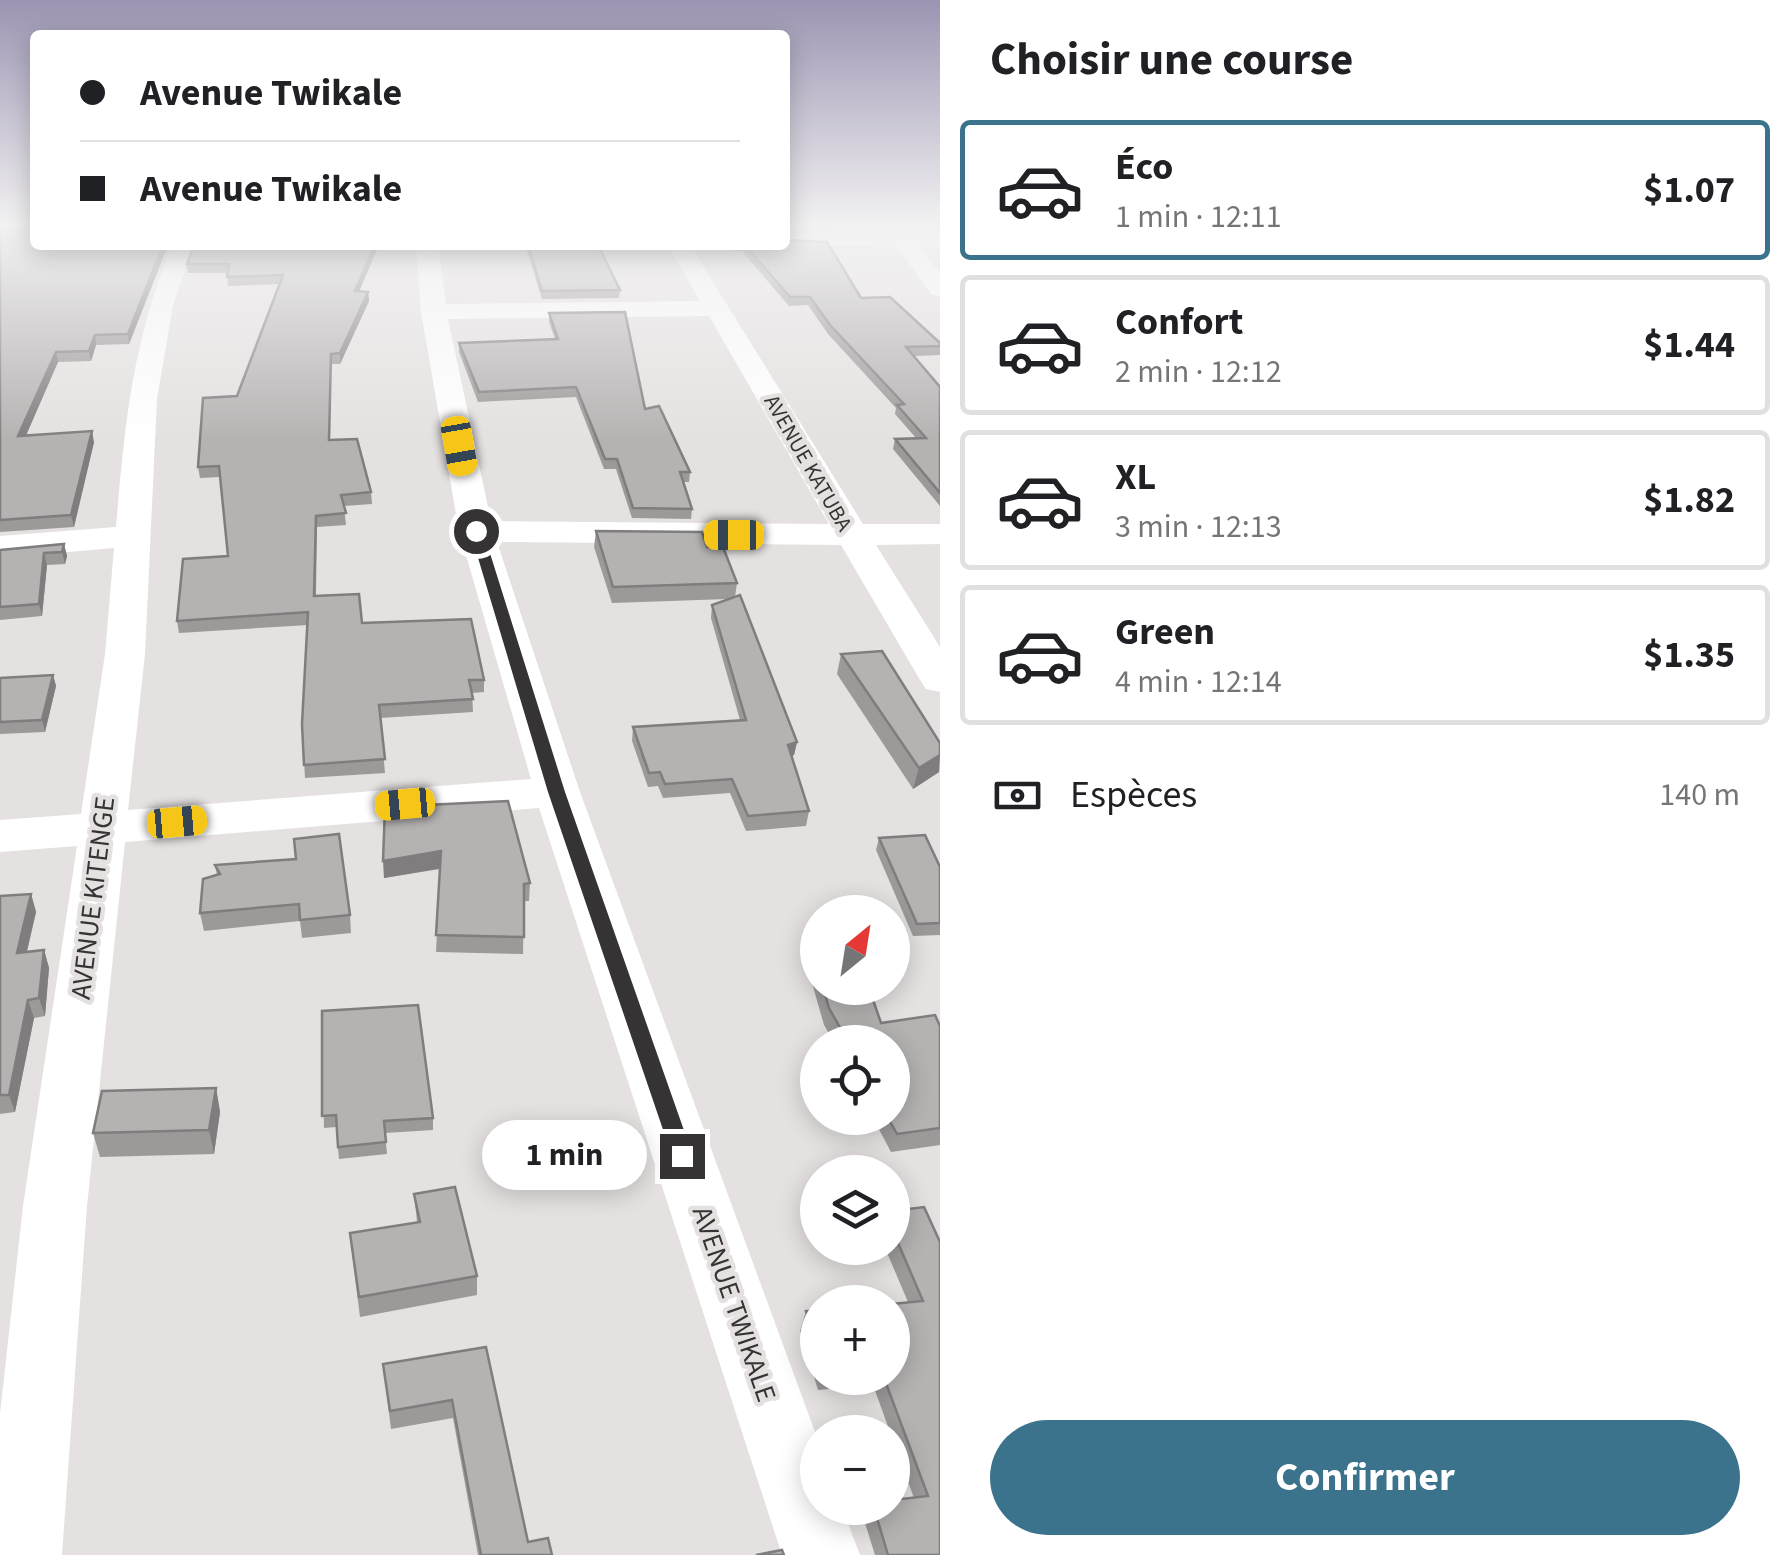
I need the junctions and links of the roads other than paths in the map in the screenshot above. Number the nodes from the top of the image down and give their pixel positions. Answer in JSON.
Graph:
{"nodes":[{"id":1,"x":163,"y":297,"type":"edge"},
{"id":2,"x":432,"y":297,"type":"edge"},
{"id":3,"x":710,"y":297,"type":"edge"},
{"id":4,"x":717,"y":308,"type":"junction"},
{"id":5,"x":434,"y":312,"type":"junction"},
{"id":6,"x":476,"y":531,"type":"junction"},
{"id":7,"x":940,"y":534,"type":"edge"},
{"id":8,"x":850,"y":535,"type":"junction"},
{"id":9,"x":131,"y":536,"type":"junction"},
{"id":10,"x":0,"y":547,"type":"edge"},
{"id":11,"x":940,"y":680,"type":"edge"},
{"id":12,"x":556,"y":792,"type":"junction"},
{"id":13,"x":101,"y":829,"type":"junction"},
{"id":14,"x":0,"y":836,"type":"edge"},
{"id":15,"x":22,"y":1555,"type":"edge"},
{"id":16,"x":821,"y":1555,"type":"edge"}],
"edges":[{"from":1,"to":9,"type":"street","name":"AVENUE KITENGE"},
{"from":2,"to":5,"type":"street","name":"AVENUE TWIKALE"},
{"from":3,"to":4,"type":"street","name":"AVENUE KATUBA"},
{"from":4,"to":5,"type":"street"},
{"from":4,"to":8,"type":"street","name":"AVENUE KATUBA"},
{"from":5,"to":6,"type":"street","name":"AVENUE TWIKALE"},
{"from":6,"to":8,"type":"street"},
{"from":6,"to":12,"type":"street","name":"AVENUE TWIKALE"},
{"from":7,"to":8,"type":"street"},
{"from":8,"to":11,"type":"street","name":"AVENUE KATUBA"},
{"from":9,"to":10,"type":"street"},
{"from":9,"to":13,"type":"street","name":"AVENUE KITENGE"},
{"from":12,"to":13,"type":"street"},
{"from":12,"to":16,"type":"street","name":"AVENUE TWIKALE"},
{"from":13,"to":14,"type":"street"},
{"from":13,"to":15,"type":"street","name":"AVENUE KITENGE"}]}
